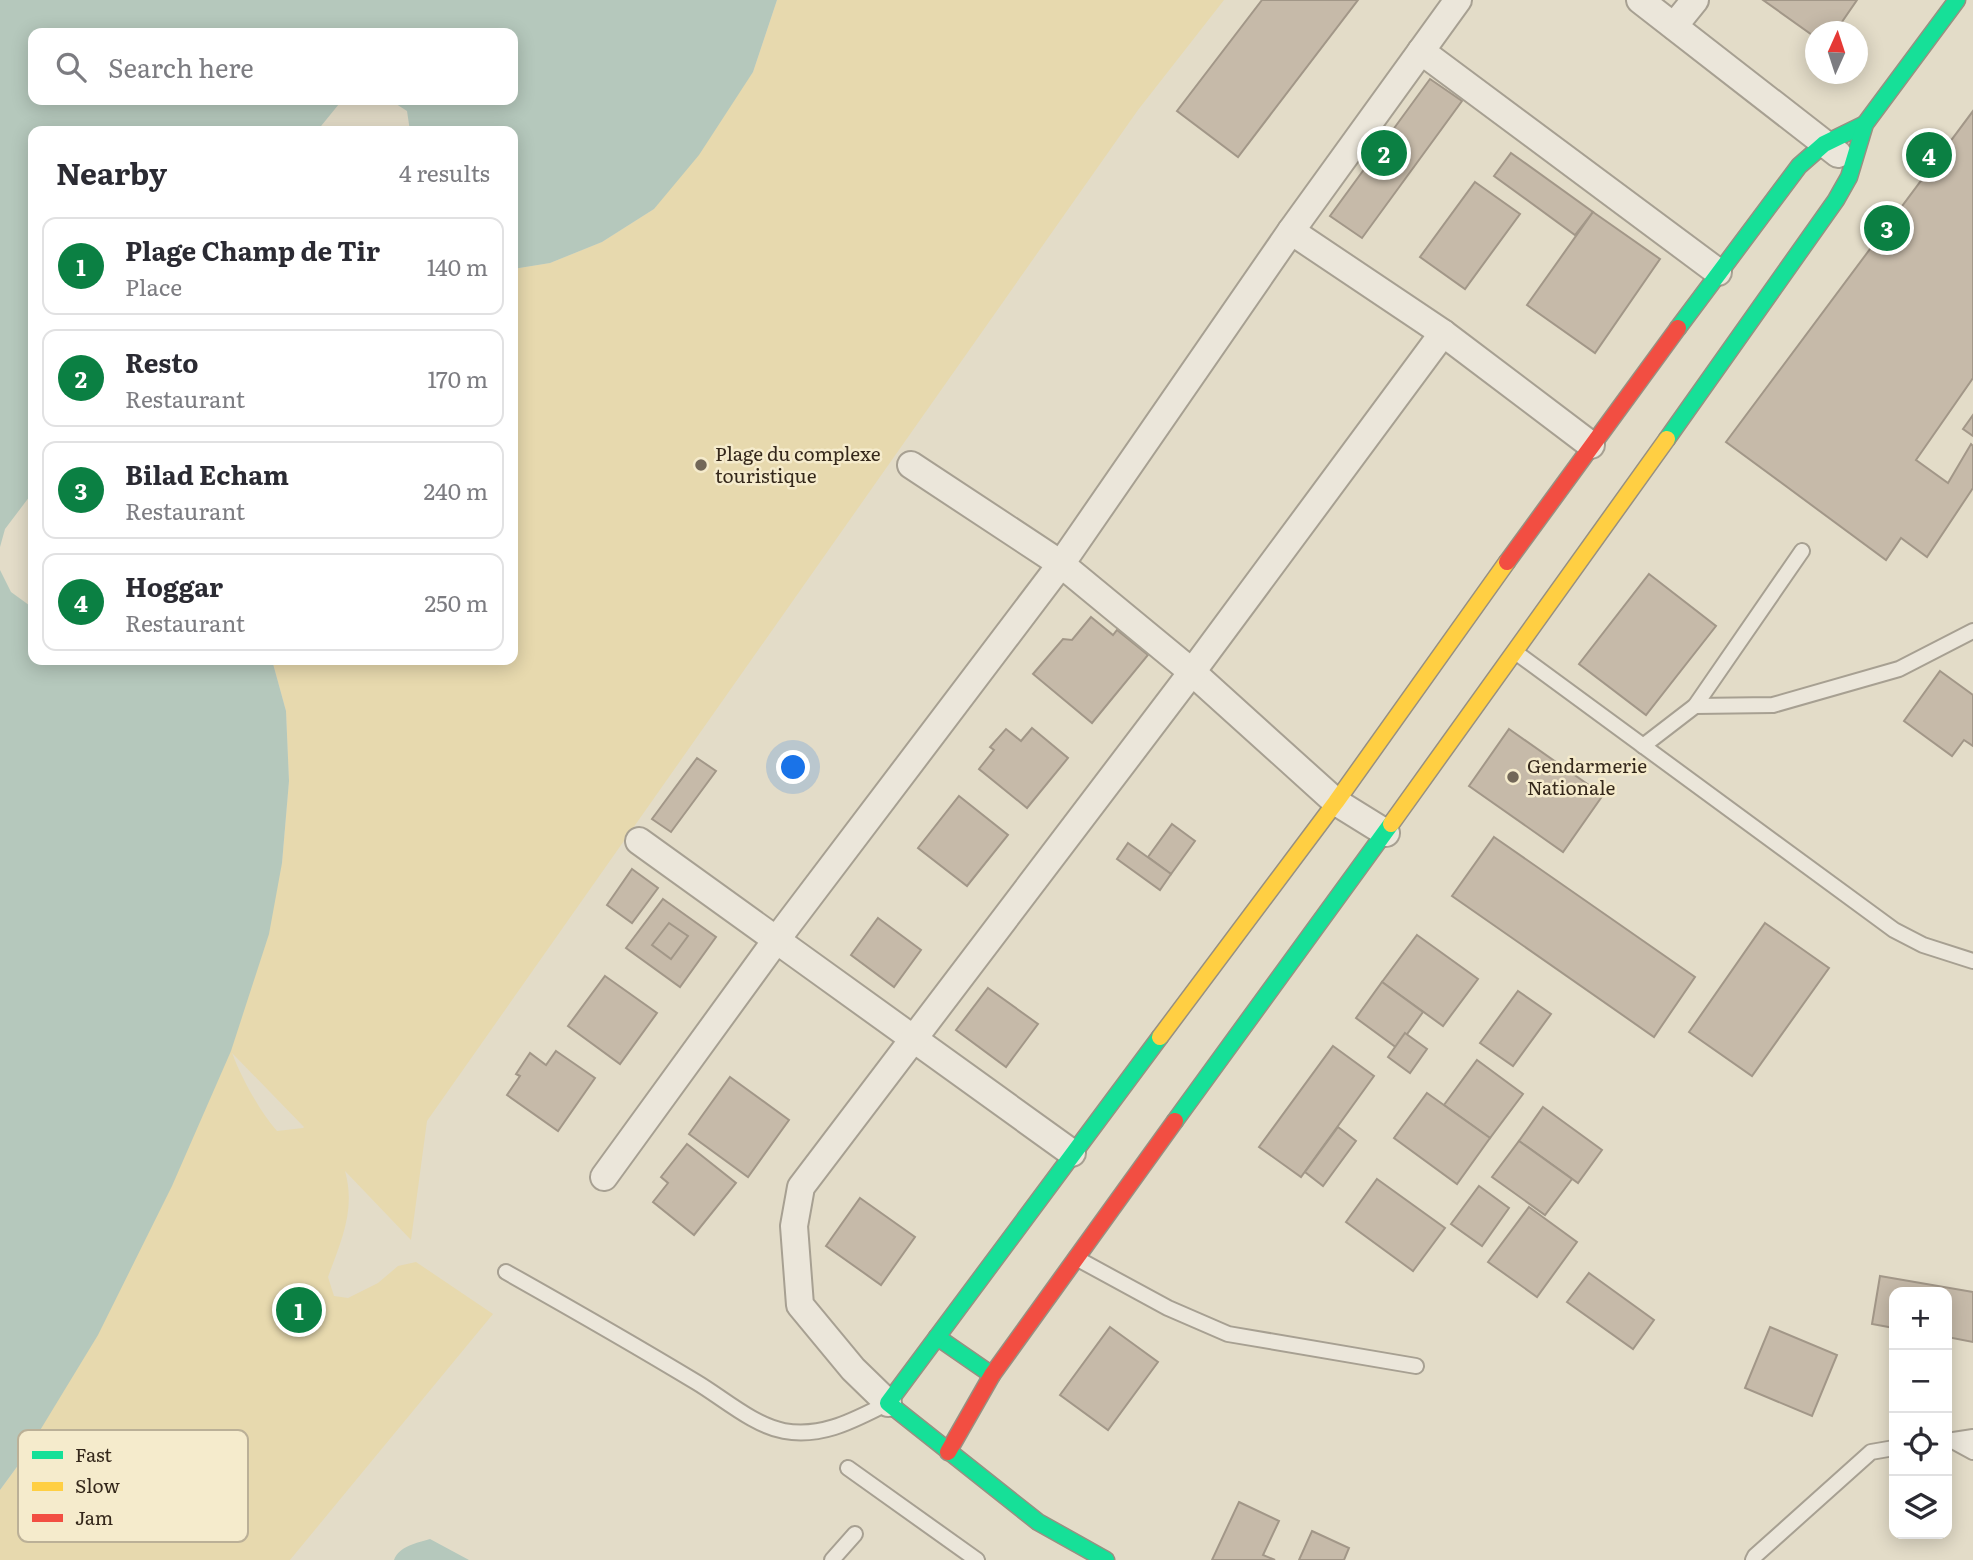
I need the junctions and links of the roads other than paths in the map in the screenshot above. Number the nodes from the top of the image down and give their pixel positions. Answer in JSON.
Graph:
{"nodes":[{"id":1,"x":1458,"y":0,"type":"edge"},
{"id":2,"x":1640,"y":0,"type":"edge"},
{"id":3,"x":1695,"y":0,"type":"edge"},
{"id":4,"x":1957,"y":0,"type":"edge"},
{"id":5,"x":1674,"y":26,"type":"junction"},
{"id":6,"x":1422,"y":51,"type":"junction"},
{"id":7,"x":1865,"y":124,"type":"junction"},
{"id":8,"x":1823,"y":143,"type":"junction"},
{"id":9,"x":1853,"y":165,"type":"junction"},
{"id":10,"x":1291,"y":231,"type":"junction"},
{"id":11,"x":1718,"y":272,"type":"junction"},
{"id":12,"x":1443,"y":333,"type":"junction"},
{"id":13,"x":1591,"y":445,"type":"junction"},
{"id":14,"x":911,"y":465,"type":"dead end"},
{"id":15,"x":1802,"y":551,"type":"dead end"},
{"id":16,"x":1061,"y":565,"type":"junction"},
{"id":17,"x":1973,"y":631,"type":"edge"},
{"id":18,"x":1516,"y":652,"type":"junction"},
{"id":19,"x":1478,"y":666,"type":"dead end"},
{"id":20,"x":1192,"y":672,"type":"junction"},
{"id":21,"x":1496,"y":680,"type":"junction"},
{"id":22,"x":1695,"y":706,"type":"junction"},
{"id":23,"x":1643,"y":746,"type":"junction"},
{"id":24,"x":1336,"y":802,"type":"junction"},
{"id":25,"x":1386,"y":833,"type":"junction"},
{"id":26,"x":639,"y":841,"type":"dead end"},
{"id":27,"x":777,"y":939,"type":"junction"},
{"id":28,"x":1973,"y":961,"type":"edge"},
{"id":29,"x":914,"y":1037,"type":"junction"},
{"id":30,"x":1072,"y":1153,"type":"junction"},
{"id":31,"x":604,"y":1177,"type":"dead end"},
{"id":32,"x":1075,"y":1257,"type":"junction"},
{"id":33,"x":506,"y":1272,"type":"dead end"},
{"id":34,"x":937,"y":1337,"type":"junction"},
{"id":35,"x":1416,"y":1366,"type":"dead end"},
{"id":36,"x":992,"y":1375,"type":"junction"},
{"id":37,"x":888,"y":1403,"type":"junction"},
{"id":38,"x":1973,"y":1437,"type":"edge"},
{"id":39,"x":1952,"y":1440,"type":"edge"},
{"id":40,"x":1952,"y":1442,"type":"edge"},
{"id":41,"x":1889,"y":1449,"type":"edge"},
{"id":42,"x":948,"y":1452,"type":"junction"},
{"id":43,"x":1973,"y":1452,"type":"edge"},
{"id":44,"x":848,"y":1468,"type":"dead end"},
{"id":45,"x":855,"y":1534,"type":"dead end"},
{"id":46,"x":832,"y":1560,"type":"edge"},
{"id":47,"x":977,"y":1560,"type":"edge"},
{"id":48,"x":1106,"y":1560,"type":"edge"},
{"id":49,"x":1753,"y":1560,"type":"edge"}],
"edges":[{"from":1,"to":6,"type":"street"},
{"from":2,"to":5,"type":"street"},
{"from":3,"to":5,"type":"street"},
{"from":4,"to":7,"type":"street"},
{"from":5,"to":8,"type":"street"},
{"from":6,"to":10,"type":"street"},
{"from":6,"to":11,"type":"street"},
{"from":7,"to":8,"type":"street"},
{"from":7,"to":9,"type":"street"},
{"from":8,"to":9,"type":"street"},
{"from":8,"to":11,"type":"street"},
{"from":9,"to":18,"type":"street"},
{"from":10,"to":12,"type":"street"},
{"from":10,"to":16,"type":"street"},
{"from":11,"to":13,"type":"street"},
{"from":12,"to":13,"type":"street"},
{"from":12,"to":20,"type":"street"},
{"from":13,"to":24,"type":"street"},
{"from":14,"to":16,"type":"street"},
{"from":15,"to":22,"type":"lane"},
{"from":16,"to":20,"type":"street"},
{"from":16,"to":27,"type":"street"},
{"from":17,"to":22,"type":"lane"},
{"from":18,"to":21,"type":"street"},
{"from":18,"to":23,"type":"lane"},
{"from":19,"to":21,"type":"street"},
{"from":20,"to":24,"type":"street"},
{"from":20,"to":29,"type":"street"},
{"from":21,"to":25,"type":"street"},
{"from":22,"to":23,"type":"lane"},
{"from":23,"to":28,"type":"lane"},
{"from":24,"to":25,"type":"street"},
{"from":24,"to":30,"type":"street"},
{"from":25,"to":32,"type":"street"},
{"from":26,"to":27,"type":"street"},
{"from":27,"to":29,"type":"street"},
{"from":27,"to":31,"type":"street"},
{"from":29,"to":30,"type":"street"},
{"from":29,"to":37,"type":"street"},
{"from":30,"to":34,"type":"street"},
{"from":32,"to":35,"type":"lane"},
{"from":32,"to":36,"type":"street"},
{"from":33,"to":37,"type":"lane"},
{"from":34,"to":36,"type":"street"},
{"from":34,"to":37,"type":"street"},
{"from":36,"to":42,"type":"street"},
{"from":37,"to":42,"type":"street"},
{"from":38,"to":39,"type":"lane"},
{"from":40,"to":43,"type":"lane"},
{"from":41,"to":49,"type":"lane"},
{"from":42,"to":48,"type":"street"},
{"from":44,"to":47,"type":"lane"},
{"from":45,"to":46,"type":"lane"}]}
